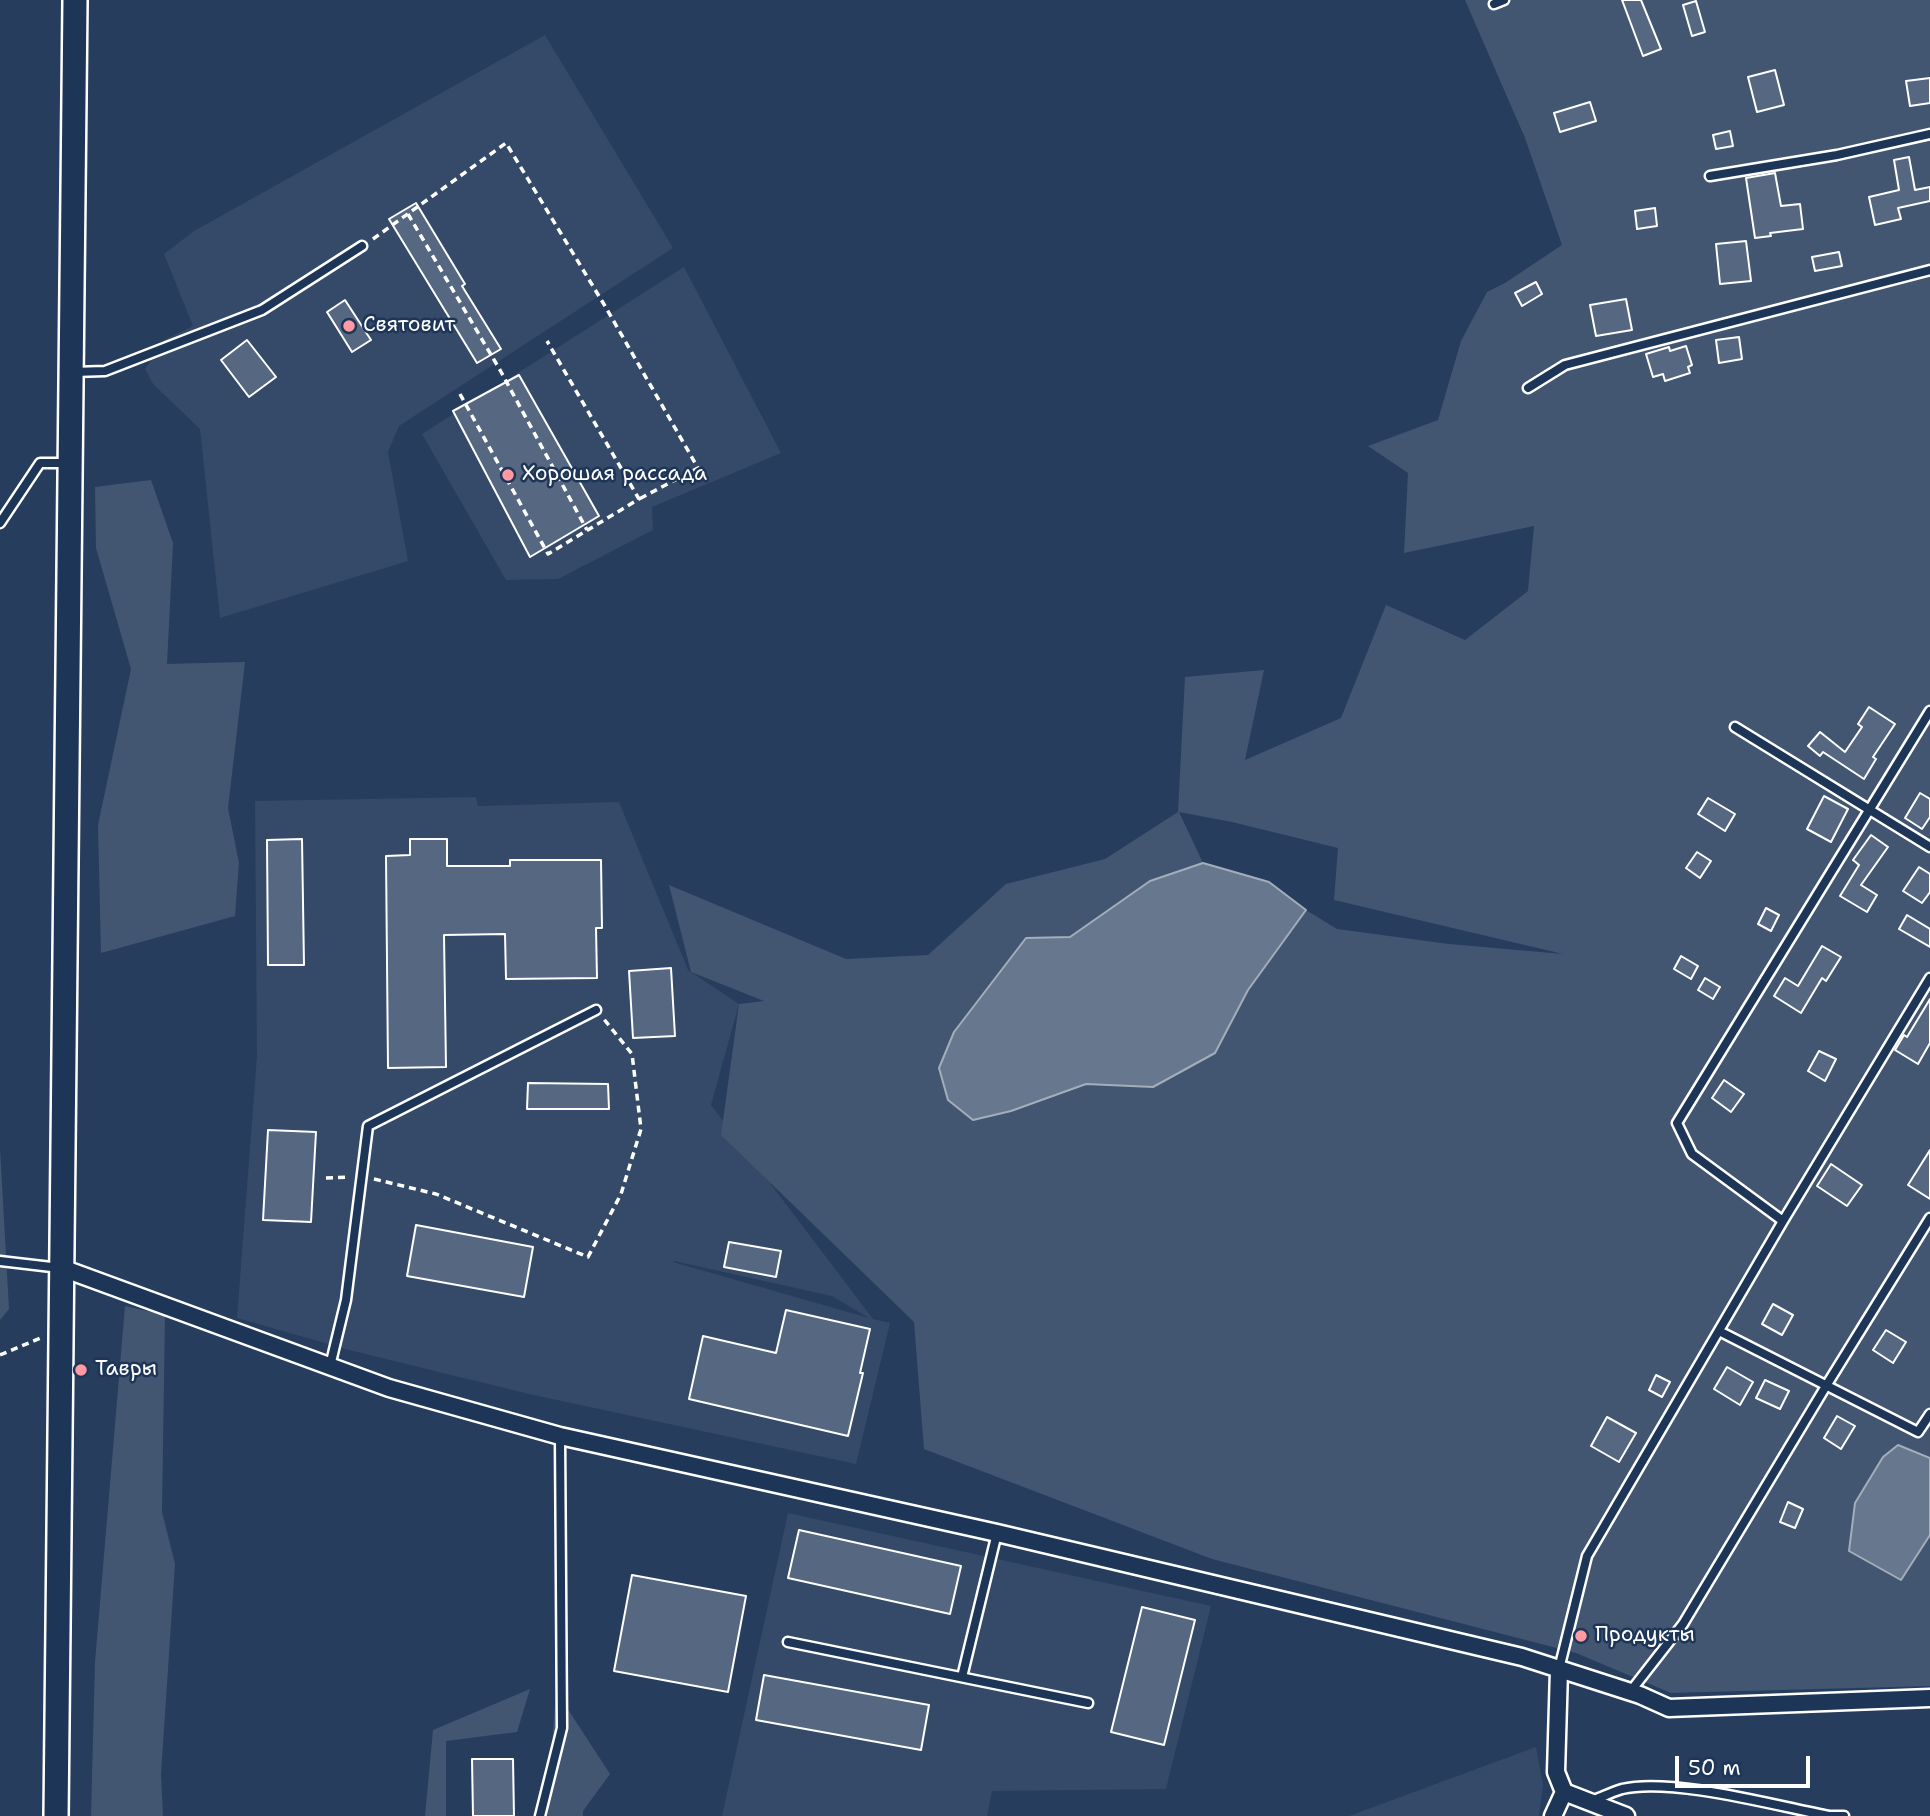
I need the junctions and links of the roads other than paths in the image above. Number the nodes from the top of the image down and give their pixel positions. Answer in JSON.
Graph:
{"nodes":[{"id":1,"x":75,"y":0,"type":"edge"},
{"id":2,"x":1504,"y":0,"type":"edge"},
{"id":3,"x":1494,"y":4,"type":"dead end"},
{"id":4,"x":1930,"y":134,"type":"edge"},
{"id":5,"x":1710,"y":176,"type":"dead end"},
{"id":6,"x":362,"y":246,"type":"road end"},
{"id":7,"x":1930,"y":270,"type":"edge"},
{"id":8,"x":71,"y":372,"type":"junction"},
{"id":9,"x":1528,"y":388,"type":"dead end"},
{"id":10,"x":71,"y":463,"type":"junction"},
{"id":11,"x":0,"y":523,"type":"edge"},
{"id":12,"x":1930,"y":710,"type":"edge"},
{"id":13,"x":1735,"y":727,"type":"dead end"},
{"id":14,"x":1870,"y":810,"type":"junction"},
{"id":15,"x":1930,"y":847,"type":"edge"},
{"id":16,"x":1930,"y":978,"type":"edge"},
{"id":17,"x":596,"y":1010,"type":"road end"},
{"id":18,"x":1930,"y":1219,"type":"edge"},
{"id":19,"x":1783,"y":1221,"type":"junction"},
{"id":20,"x":0,"y":1261,"type":"edge"},
{"id":21,"x":61,"y":1268,"type":"junction"},
{"id":22,"x":1719,"y":1331,"type":"junction"},
{"id":23,"x":330,"y":1366,"type":"junction"},
{"id":24,"x":1826,"y":1385,"type":"junction"},
{"id":25,"x":1930,"y":1414,"type":"edge"},
{"id":26,"x":560,"y":1436,"type":"junction"},
{"id":27,"x":997,"y":1532,"type":"junction"},
{"id":28,"x":788,"y":1642,"type":"dead end"},
{"id":29,"x":1559,"y":1670,"type":"junction"},
{"id":30,"x":962,"y":1677,"type":"junction"},
{"id":31,"x":1630,"y":1692,"type":"junction"},
{"id":32,"x":1930,"y":1698,"type":"edge"},
{"id":33,"x":1088,"y":1703,"type":"dead end"},
{"id":34,"x":1564,"y":1792,"type":"junction"},
{"id":35,"x":1589,"y":1802,"type":"junction"},
{"id":36,"x":55,"y":1816,"type":"edge"},
{"id":37,"x":540,"y":1816,"type":"edge"},
{"id":38,"x":1553,"y":1816,"type":"edge"},
{"id":39,"x":1626,"y":1816,"type":"edge"},
{"id":40,"x":1844,"y":1816,"type":"edge"}],
"edges":[{"from":1,"to":8,"type":"main road"},
{"from":2,"to":3,"type":"lane"},
{"from":4,"to":5,"type":"lane"},
{"from":6,"to":8,"type":"lane"},
{"from":7,"to":9,"type":"lane"},
{"from":8,"to":10,"type":"main road"},
{"from":10,"to":11,"type":"lane"},
{"from":10,"to":21,"type":"main road"},
{"from":12,"to":14,"type":"lane"},
{"from":13,"to":14,"type":"lane"},
{"from":14,"to":15,"type":"lane"},
{"from":14,"to":19,"type":"lane"},
{"from":16,"to":19,"type":"lane"},
{"from":17,"to":23,"type":"lane"},
{"from":18,"to":24,"type":"lane"},
{"from":19,"to":22,"type":"lane"},
{"from":20,"to":21,"type":"lane"},
{"from":21,"to":23,"type":"street"},
{"from":21,"to":36,"type":"main road"},
{"from":22,"to":24,"type":"lane"},
{"from":22,"to":29,"type":"lane"},
{"from":23,"to":26,"type":"street"},
{"from":24,"to":25,"type":"lane"},
{"from":24,"to":31,"type":"lane"},
{"from":26,"to":27,"type":"street"},
{"from":26,"to":37,"type":"lane"},
{"from":27,"to":29,"type":"street"},
{"from":27,"to":30,"type":"lane"},
{"from":28,"to":30,"type":"lane"},
{"from":29,"to":31,"type":"street"},
{"from":29,"to":34,"type":"street"},
{"from":30,"to":33,"type":"lane"},
{"from":31,"to":32,"type":"street"},
{"from":34,"to":35,"type":"street"},
{"from":34,"to":38,"type":"street"},
{"from":35,"to":39,"type":"street"},
{"from":35,"to":40,"type":"lane"}]}
